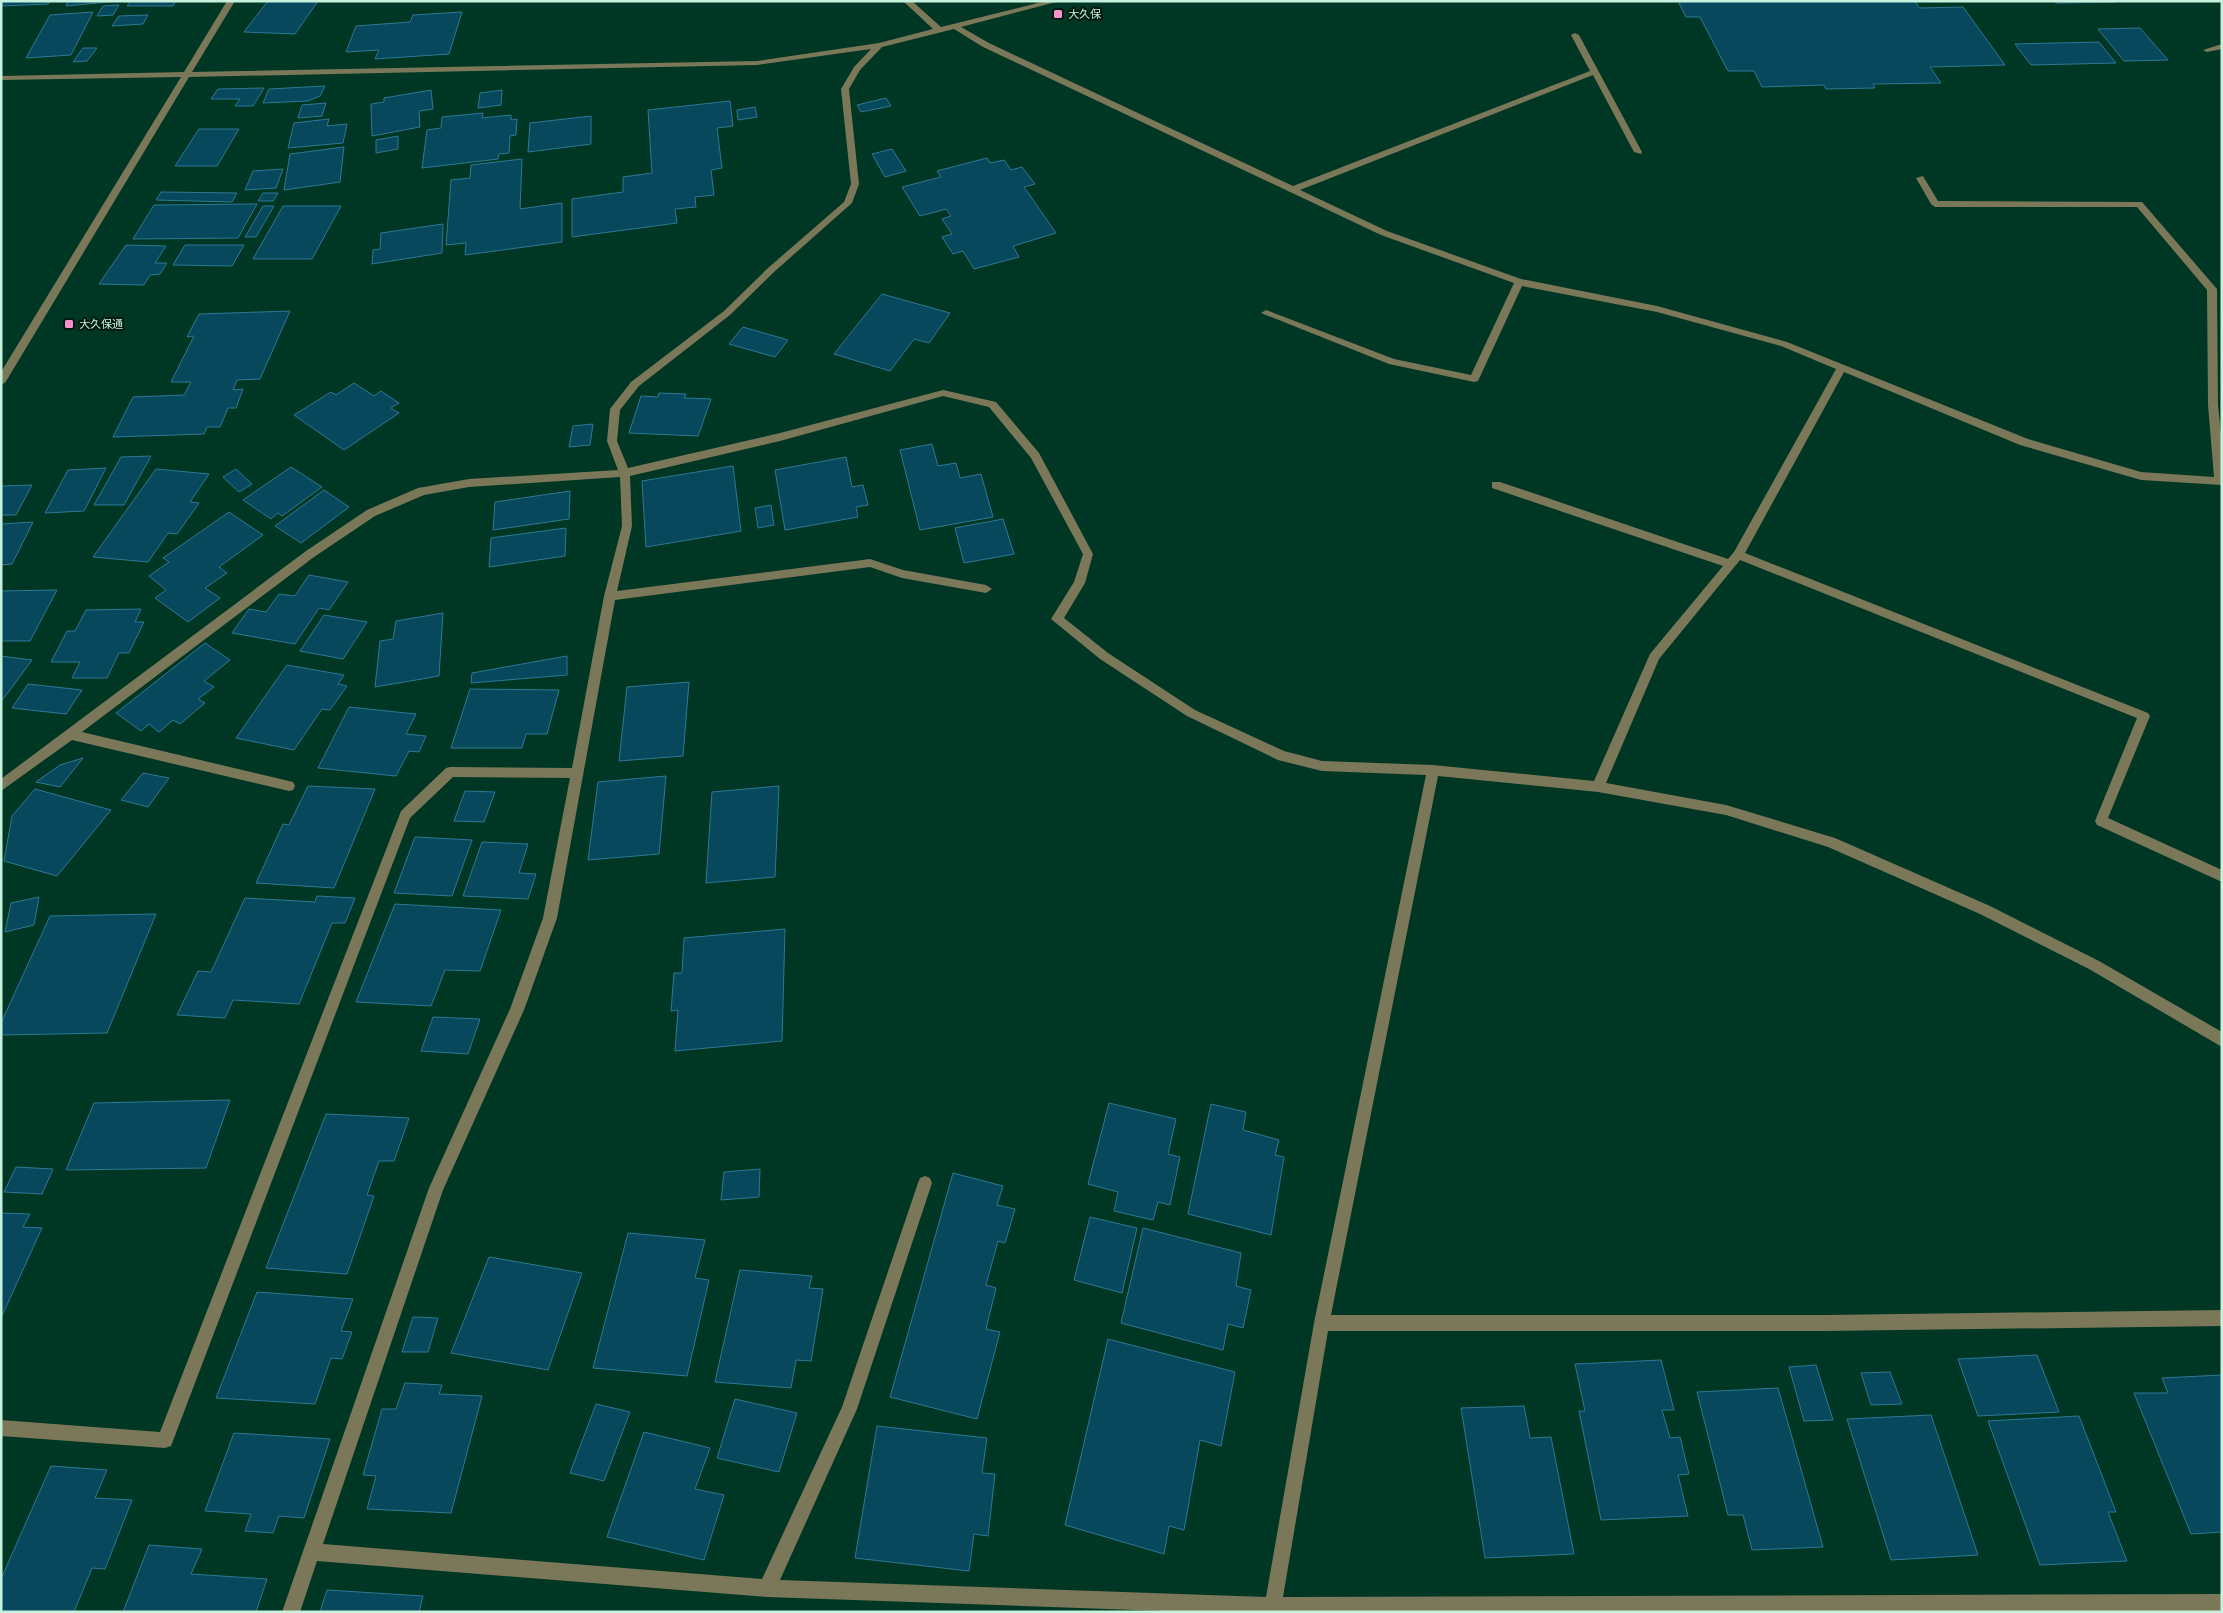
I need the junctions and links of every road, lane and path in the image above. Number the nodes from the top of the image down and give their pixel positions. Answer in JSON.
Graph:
{"nodes":[{"id":1,"x":231,"y":1,"type":"edge"},
{"id":2,"x":907,"y":1,"type":"edge"},
{"id":3,"x":1056,"y":1,"type":"edge"},
{"id":4,"x":956,"y":26,"type":"junction"},
{"id":5,"x":940,"y":31,"type":"junction"},
{"id":6,"x":1575,"y":35,"type":"dead end"},
{"id":7,"x":878,"y":45,"type":"junction"},
{"id":8,"x":2222,"y":46,"type":"edge"},
{"id":9,"x":2207,"y":50,"type":"dead end"},
{"id":10,"x":1594,"y":72,"type":"junction"},
{"id":11,"x":188,"y":76,"type":"junction"},
{"id":12,"x":1,"y":78,"type":"edge"},
{"id":13,"x":1638,"y":152,"type":"dead end"},
{"id":14,"x":1920,"y":178,"type":"dead end"},
{"id":15,"x":1294,"y":189,"type":"junction"},
{"id":16,"x":1519,"y":282,"type":"junction"},
{"id":17,"x":2217,"y":289,"type":"edge"},
{"id":18,"x":1266,"y":313,"type":"dead end"},
{"id":19,"x":1841,"y":368,"type":"junction"},
{"id":20,"x":1,"y":381,"type":"edge"},
{"id":21,"x":626,"y":473,"type":"junction"},
{"id":22,"x":2221,"y":481,"type":"edge"},
{"id":23,"x":1496,"y":485,"type":"dead end"},
{"id":24,"x":1735,"y":560,"type":"junction"},
{"id":25,"x":986,"y":589,"type":"dead end"},
{"id":26,"x":610,"y":596,"type":"junction"},
{"id":27,"x":69,"y":734,"type":"junction"},
{"id":28,"x":1433,"y":770,"type":"junction"},
{"id":29,"x":577,"y":773,"type":"junction"},
{"id":30,"x":1,"y":786,"type":"edge"},
{"id":31,"x":289,"y":786,"type":"dead end"},
{"id":32,"x":1598,"y":787,"type":"junction"},
{"id":33,"x":2222,"y":876,"type":"edge"},
{"id":34,"x":2222,"y":1040,"type":"edge"},
{"id":35,"x":925,"y":1183,"type":"dead end"},
{"id":36,"x":2222,"y":1318,"type":"edge"},
{"id":37,"x":1322,"y":1323,"type":"junction"},
{"id":38,"x":1,"y":1428,"type":"edge"},
{"id":39,"x":312,"y":1552,"type":"junction"},
{"id":40,"x":767,"y":1588,"type":"junction"},
{"id":41,"x":2222,"y":1603,"type":"edge"},
{"id":42,"x":1273,"y":1606,"type":"junction"},
{"id":43,"x":291,"y":1612,"type":"edge"}],
"edges":[{"from":1,"to":11,"type":"street"},
{"from":2,"to":5,"type":"street"},
{"from":3,"to":4,"type":"street"},
{"from":4,"to":5,"type":"street"},
{"from":4,"to":15,"type":"street"},
{"from":5,"to":7,"type":"street"},
{"from":6,"to":10,"type":"street"},
{"from":7,"to":11,"type":"street"},
{"from":7,"to":21,"type":"street"},
{"from":8,"to":9,"type":"street"},
{"from":10,"to":13,"type":"street"},
{"from":10,"to":15,"type":"street"},
{"from":11,"to":12,"type":"street"},
{"from":11,"to":20,"type":"street"},
{"from":14,"to":17,"type":"street"},
{"from":15,"to":16,"type":"street"},
{"from":16,"to":18,"type":"street"},
{"from":16,"to":19,"type":"street"},
{"from":17,"to":22,"type":"street"},
{"from":19,"to":22,"type":"street"},
{"from":19,"to":24,"type":"street"},
{"from":21,"to":26,"type":"street"},
{"from":21,"to":27,"type":"street"},
{"from":21,"to":28,"type":"street"},
{"from":23,"to":24,"type":"street"},
{"from":24,"to":32,"type":"street"},
{"from":24,"to":33,"type":"street"},
{"from":25,"to":26,"type":"street"},
{"from":26,"to":29,"type":"street"},
{"from":27,"to":30,"type":"street"},
{"from":27,"to":31,"type":"street"},
{"from":28,"to":32,"type":"street"},
{"from":28,"to":37,"type":"street"},
{"from":29,"to":38,"type":"street"},
{"from":29,"to":39,"type":"street"},
{"from":32,"to":34,"type":"street"},
{"from":35,"to":40,"type":"street"},
{"from":36,"to":37,"type":"street"},
{"from":37,"to":42,"type":"street"},
{"from":39,"to":40,"type":"street"},
{"from":39,"to":43,"type":"street"},
{"from":40,"to":42,"type":"street"},
{"from":41,"to":42,"type":"street"}]}
